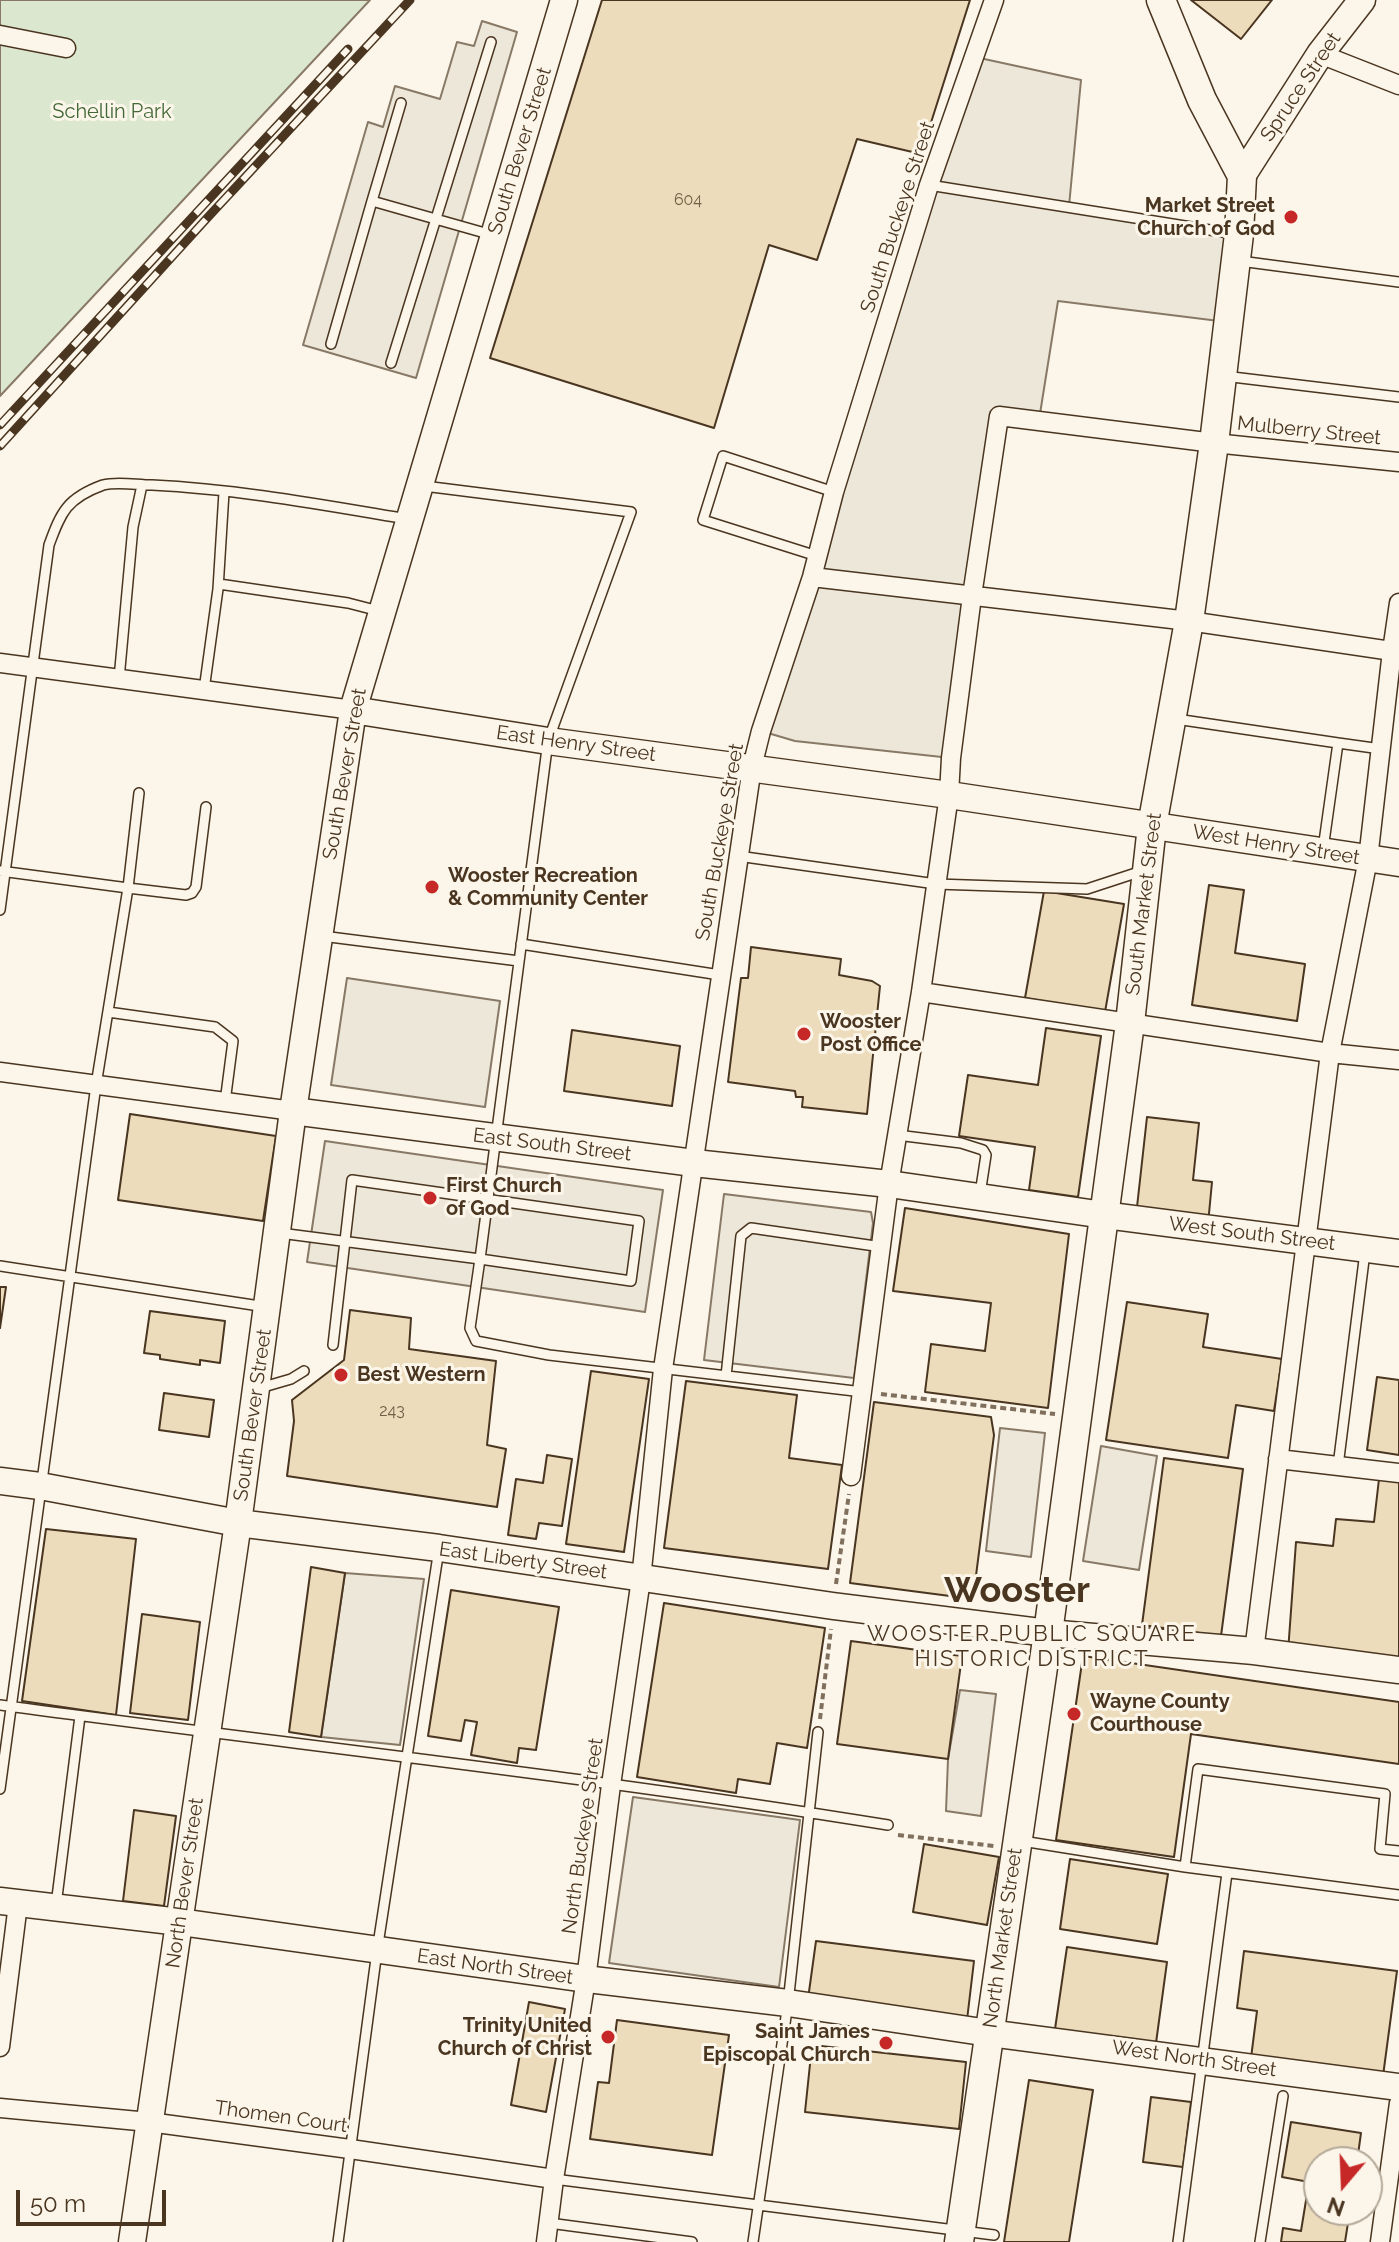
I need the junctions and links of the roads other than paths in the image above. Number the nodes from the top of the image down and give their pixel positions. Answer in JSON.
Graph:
{"nodes":[{"id":1,"x":564,"y":0,"type":"edge"},
{"id":2,"x":994,"y":0,"type":"edge"},
{"id":3,"x":1161,"y":0,"type":"edge"},
{"id":4,"x":1362,"y":0,"type":"edge"},
{"id":5,"x":0,"y":35,"type":"edge"},
{"id":6,"x":491,"y":42,"type":"dead end"},
{"id":7,"x":66,"y":48,"type":"dead end"},
{"id":8,"x":1320,"y":54,"type":"junction"},
{"id":9,"x":1399,"y":85,"type":"edge"},
{"id":10,"x":401,"y":103,"type":"dead end"},
{"id":11,"x":1242,"y":176,"type":"junction"},
{"id":12,"x":929,"y":185,"type":"junction"},
{"id":13,"x":372,"y":201,"type":"junction"},
{"id":14,"x":434,"y":219,"type":"junction"},
{"id":15,"x":495,"y":236,"type":"junction"},
{"id":16,"x":1237,"y":247,"type":"junction"},
{"id":17,"x":1399,"y":282,"type":"edge"},
{"id":18,"x":331,"y":344,"type":"dead end"},
{"id":19,"x":391,"y":363,"type":"dead end"},
{"id":20,"x":1221,"y":376,"type":"junction"},
{"id":21,"x":1399,"y":397,"type":"edge"},
{"id":22,"x":1214,"y":443,"type":"junction"},
{"id":23,"x":1399,"y":462,"type":"edge"},
{"id":24,"x":142,"y":485,"type":"junction"},
{"id":25,"x":421,"y":486,"type":"junction"},
{"id":26,"x":224,"y":492,"type":"junction"},
{"id":27,"x":834,"y":492,"type":"junction"},
{"id":28,"x":410,"y":519,"type":"junction"},
{"id":29,"x":817,"y":556,"type":"junction"},
{"id":30,"x":812,"y":577,"type":"junction"},
{"id":31,"x":219,"y":584,"type":"junction"},
{"id":32,"x":972,"y":596,"type":"junction"},
{"id":33,"x":1399,"y":603,"type":"edge"},
{"id":34,"x":383,"y":611,"type":"junction"},
{"id":35,"x":1189,"y":621,"type":"junction"},
{"id":36,"x":1395,"y":651,"type":"edge"},
{"id":37,"x":0,"y":663,"type":"edge"},
{"id":38,"x":34,"y":667,"type":"junction"},
{"id":39,"x":119,"y":679,"type":"junction"},
{"id":40,"x":204,"y":690,"type":"junction"},
{"id":41,"x":353,"y":710,"type":"junction"},
{"id":42,"x":1172,"y":718,"type":"junction"},
{"id":43,"x":548,"y":741,"type":"junction"},
{"id":44,"x":1338,"y":743,"type":"junction"},
{"id":45,"x":1381,"y":749,"type":"junction"},
{"id":46,"x":752,"y":767,"type":"junction"},
{"id":47,"x":139,"y":793,"type":"dead end"},
{"id":48,"x":949,"y":795,"type":"junction"},
{"id":49,"x":206,"y":807,"type":"dead end"},
{"id":50,"x":1152,"y":826,"type":"junction"},
{"id":51,"x":1323,"y":852,"type":"junction"},
{"id":52,"x":738,"y":856,"type":"junction"},
{"id":53,"x":1368,"y":859,"type":"junction"},
{"id":54,"x":1399,"y":863,"type":"edge"},
{"id":55,"x":1147,"y":869,"type":"junction"},
{"id":56,"x":3,"y":871,"type":"edge"},
{"id":57,"x":936,"y":884,"type":"junction"},
{"id":58,"x":128,"y":888,"type":"junction"},
{"id":59,"x":0,"y":910,"type":"edge"},
{"id":60,"x":319,"y":936,"type":"junction"},
{"id":61,"x":521,"y":944,"type":"junction"},
{"id":62,"x":519,"y":961,"type":"junction"},
{"id":63,"x":720,"y":975,"type":"junction"},
{"id":64,"x":921,"y":992,"type":"junction"},
{"id":65,"x":108,"y":1012,"type":"junction"},
{"id":66,"x":1130,"y":1023,"type":"junction"},
{"id":67,"x":1330,"y":1053,"type":"junction"},
{"id":68,"x":1399,"y":1060,"type":"edge"},
{"id":69,"x":0,"y":1072,"type":"edge"},
{"id":70,"x":96,"y":1085,"type":"junction"},
{"id":71,"x":225,"y":1102,"type":"junction"},
{"id":72,"x":293,"y":1111,"type":"junction"},
{"id":73,"x":897,"y":1135,"type":"junction"},
{"id":74,"x":497,"y":1138,"type":"junction"},
{"id":75,"x":694,"y":1163,"type":"junction"},
{"id":76,"x":889,"y":1184,"type":"junction"},
{"id":77,"x":979,"y":1197,"type":"junction"},
{"id":78,"x":489,"y":1199,"type":"junction"},
{"id":79,"x":1104,"y":1215,"type":"junction"},
{"id":80,"x":277,"y":1232,"type":"junction"},
{"id":81,"x":1306,"y":1240,"type":"junction"},
{"id":82,"x":344,"y":1242,"type":"junction"},
{"id":83,"x":882,"y":1247,"type":"junction"},
{"id":84,"x":1365,"y":1248,"type":"junction"},
{"id":85,"x":1399,"y":1253,"type":"edge"},
{"id":86,"x":480,"y":1259,"type":"junction"},
{"id":87,"x":0,"y":1266,"type":"edge"},
{"id":88,"x":70,"y":1276,"type":"junction"},
{"id":89,"x":267,"y":1307,"type":"junction"},
{"id":90,"x":333,"y":1345,"type":"dead end"},
{"id":91,"x":663,"y":1369,"type":"junction"},
{"id":92,"x":304,"y":1371,"type":"dead end"},
{"id":93,"x":726,"y":1376,"type":"junction"},
{"id":94,"x":256,"y":1388,"type":"junction"},
{"id":95,"x":863,"y":1392,"type":"junction"},
{"id":96,"x":1278,"y":1459,"type":"junction"},
{"id":97,"x":1338,"y":1466,"type":"junction"},
{"id":98,"x":1399,"y":1473,"type":"edge"},
{"id":99,"x":851,"y":1476,"type":"road end"},
{"id":100,"x":0,"y":1481,"type":"edge"},
{"id":101,"x":40,"y":1486,"type":"junction"},
{"id":102,"x":238,"y":1523,"type":"junction"},
{"id":103,"x":439,"y":1548,"type":"junction"},
{"id":104,"x":641,"y":1579,"type":"junction"},
{"id":105,"x":1048,"y":1633,"type":"junction"},
{"id":106,"x":1254,"y":1651,"type":"junction"},
{"id":107,"x":1399,"y":1670,"type":"edge"},
{"id":108,"x":6,"y":1706,"type":"edge"},
{"id":109,"x":80,"y":1716,"type":"junction"},
{"id":110,"x":207,"y":1732,"type":"junction"},
{"id":111,"x":818,"y":1732,"type":"road end"},
{"id":112,"x":408,"y":1758,"type":"junction"},
{"id":113,"x":611,"y":1785,"type":"junction"},
{"id":114,"x":0,"y":1789,"type":"edge"},
{"id":115,"x":809,"y":1812,"type":"junction"},
{"id":116,"x":888,"y":1825,"type":"dead end"},
{"id":117,"x":1017,"y":1844,"type":"junction"},
{"id":118,"x":1399,"y":1851,"type":"edge"},
{"id":119,"x":1185,"y":1867,"type":"junction"},
{"id":120,"x":1227,"y":1873,"type":"junction"},
{"id":121,"x":1399,"y":1895,"type":"edge"},
{"id":122,"x":9,"y":1902,"type":"edge"},
{"id":123,"x":55,"y":1908,"type":"junction"},
{"id":124,"x":180,"y":1922,"type":"junction"},
{"id":125,"x":377,"y":1951,"type":"junction"},
{"id":126,"x":586,"y":1979,"type":"junction"},
{"id":127,"x":788,"y":2003,"type":"junction"},
{"id":128,"x":989,"y":2033,"type":"junction"},
{"id":129,"x":0,"y":2047,"type":"edge"},
{"id":130,"x":1202,"y":2060,"type":"junction"},
{"id":131,"x":1399,"y":2087,"type":"edge"},
{"id":132,"x":1283,"y":2096,"type":"dead end"},
{"id":133,"x":1399,"y":2103,"type":"edge"},
{"id":134,"x":0,"y":2108,"type":"edge"},
{"id":135,"x":149,"y":2122,"type":"junction"},
{"id":136,"x":350,"y":2149,"type":"junction"},
{"id":137,"x":554,"y":2179,"type":"junction"},
{"id":138,"x":758,"y":2204,"type":"junction"},
{"id":139,"x":549,"y":2223,"type":"junction"},
{"id":140,"x":994,"y":2235,"type":"dead end"},
{"id":141,"x":960,"y":2236,"type":"edge"},
{"id":142,"x":132,"y":2242,"type":"edge"},
{"id":143,"x":338,"y":2242,"type":"edge"},
{"id":144,"x":546,"y":2242,"type":"edge"},
{"id":145,"x":692,"y":2242,"type":"edge"},
{"id":146,"x":753,"y":2242,"type":"edge"},
{"id":147,"x":1178,"y":2242,"type":"edge"},
{"id":148,"x":1260,"y":2242,"type":"edge"},
{"id":149,"x":1380,"y":2242,"type":"edge"}],
"edges":[{"from":1,"to":15,"type":"main road","name":"South Bever Street"},
{"from":2,"to":12,"type":"street","name":"South Buckeye Street"},
{"from":3,"to":11,"type":"main road"},
{"from":4,"to":8,"type":"main road","name":"Spruce Street"},
{"from":5,"to":7,"type":"street"},
{"from":6,"to":14,"type":"lane"},
{"from":8,"to":9,"type":"street"},
{"from":8,"to":11,"type":"main road","name":"Spruce Street"},
{"from":10,"to":13,"type":"lane"},
{"from":11,"to":16,"type":"main road","name":"South Market Street"},
{"from":12,"to":16,"type":"lane"},
{"from":12,"to":27,"type":"street","name":"South Buckeye Street"},
{"from":13,"to":14,"type":"lane"},
{"from":13,"to":18,"type":"lane"},
{"from":14,"to":15,"type":"lane"},
{"from":14,"to":19,"type":"lane"},
{"from":15,"to":25,"type":"main road","name":"South Bever Street"},
{"from":16,"to":17,"type":"lane"},
{"from":16,"to":20,"type":"main road","name":"South Market Street"},
{"from":20,"to":21,"type":"lane"},
{"from":20,"to":22,"type":"main road","name":"South Market Street"},
{"from":22,"to":23,"type":"street","name":"Mulberry Street"},
{"from":22,"to":32,"type":"street","name":"Mulberry Street"},
{"from":22,"to":35,"type":"main road","name":"South Market Street"},
{"from":24,"to":26,"type":"lane"},
{"from":24,"to":38,"type":"lane"},
{"from":24,"to":39,"type":"lane"},
{"from":25,"to":28,"type":"main road","name":"South Bever Street"},
{"from":25,"to":43,"type":"lane"},
{"from":26,"to":28,"type":"lane"},
{"from":26,"to":31,"type":"lane"},
{"from":27,"to":29,"type":"street","name":"South Buckeye Street"},
{"from":27,"to":29,"type":"lane"},
{"from":28,"to":34,"type":"main road","name":"South Bever Street"},
{"from":29,"to":30,"type":"street","name":"South Buckeye Street"},
{"from":30,"to":32,"type":"street"},
{"from":30,"to":46,"type":"street","name":"South Buckeye Street"},
{"from":31,"to":34,"type":"lane"},
{"from":31,"to":40,"type":"lane"},
{"from":32,"to":35,"type":"street"},
{"from":32,"to":48,"type":"street"},
{"from":33,"to":36,"type":"street"},
{"from":34,"to":41,"type":"main road","name":"South Bever Street"},
{"from":35,"to":36,"type":"street"},
{"from":35,"to":42,"type":"main road","name":"South Market Street"},
{"from":36,"to":45,"type":"street"},
{"from":37,"to":38,"type":"street","name":"East Henry Street"},
{"from":38,"to":39,"type":"street","name":"East Henry Street"},
{"from":38,"to":56,"type":"lane"},
{"from":39,"to":40,"type":"street","name":"East Henry Street"},
{"from":40,"to":41,"type":"street","name":"East Henry Street"},
{"from":41,"to":43,"type":"main road","name":"East Henry Street"},
{"from":41,"to":60,"type":"main road","name":"South Bever Street"},
{"from":42,"to":44,"type":"lane"},
{"from":42,"to":50,"type":"main road","name":"South Market Street"},
{"from":43,"to":46,"type":"main road","name":"East Henry Street"},
{"from":43,"to":61,"type":"lane"},
{"from":44,"to":45,"type":"lane"},
{"from":44,"to":51,"type":"lane"},
{"from":45,"to":53,"type":"street"},
{"from":46,"to":48,"type":"main road","name":"East Henry Street"},
{"from":46,"to":52,"type":"street","name":"South Buckeye Street"},
{"from":47,"to":58,"type":"lane"},
{"from":48,"to":50,"type":"main road","name":"East Henry Street"},
{"from":48,"to":57,"type":"street"},
{"from":49,"to":58,"type":"lane"},
{"from":50,"to":51,"type":"main road","name":"West Henry Street"},
{"from":50,"to":55,"type":"main road","name":"South Market Street"},
{"from":51,"to":53,"type":"main road","name":"West Henry Street"},
{"from":52,"to":57,"type":"lane"},
{"from":52,"to":63,"type":"street","name":"South Buckeye Street"},
{"from":53,"to":54,"type":"main road","name":"West Henry Street"},
{"from":53,"to":67,"type":"street"},
{"from":55,"to":57,"type":"lane"},
{"from":55,"to":66,"type":"main road","name":"South Market Street"},
{"from":56,"to":58,"type":"lane"},
{"from":56,"to":59,"type":"lane"},
{"from":57,"to":64,"type":"street"},
{"from":58,"to":65,"type":"lane"},
{"from":60,"to":62,"type":"lane"},
{"from":60,"to":72,"type":"main road","name":"South Bever Street"},
{"from":61,"to":62,"type":"lane"},
{"from":61,"to":63,"type":"lane"},
{"from":62,"to":74,"type":"lane"},
{"from":63,"to":75,"type":"street","name":"South Buckeye Street"},
{"from":64,"to":66,"type":"street"},
{"from":64,"to":73,"type":"street"},
{"from":65,"to":70,"type":"lane"},
{"from":65,"to":71,"type":"lane"},
{"from":66,"to":67,"type":"street"},
{"from":66,"to":79,"type":"main road","name":"South Market Street"},
{"from":67,"to":68,"type":"street"},
{"from":67,"to":81,"type":"street"},
{"from":69,"to":70,"type":"street","name":"East South Street"},
{"from":70,"to":71,"type":"street","name":"East South Street"},
{"from":70,"to":88,"type":"lane"},
{"from":71,"to":72,"type":"street","name":"East South Street"},
{"from":72,"to":74,"type":"main road","name":"East South Street"},
{"from":72,"to":80,"type":"main road","name":"South Bever Street"},
{"from":73,"to":76,"type":"street"},
{"from":73,"to":77,"type":"lane"},
{"from":74,"to":75,"type":"main road","name":"East South Street"},
{"from":74,"to":78,"type":"lane"},
{"from":75,"to":76,"type":"main road","name":"East South Street"},
{"from":75,"to":91,"type":"street","name":"South Buckeye Street"},
{"from":76,"to":77,"type":"main road","name":"East South Street"},
{"from":76,"to":83,"type":"street"},
{"from":77,"to":79,"type":"main road","name":"East South Street"},
{"from":78,"to":82,"type":"lane"},
{"from":78,"to":86,"type":"lane"},
{"from":78,"to":86,"type":"lane"},
{"from":79,"to":81,"type":"main road","name":"West South Street"},
{"from":79,"to":105,"type":"main road","name":"South Market Street"},
{"from":80,"to":82,"type":"lane"},
{"from":80,"to":89,"type":"main road","name":"South Bever Street"},
{"from":81,"to":84,"type":"main road","name":"West South Street"},
{"from":81,"to":96,"type":"street"},
{"from":82,"to":86,"type":"lane"},
{"from":82,"to":90,"type":"lane"},
{"from":83,"to":93,"type":"lane"},
{"from":83,"to":95,"type":"street"},
{"from":84,"to":85,"type":"main road","name":"West South Street"},
{"from":84,"to":97,"type":"lane"},
{"from":86,"to":91,"type":"lane"},
{"from":87,"to":88,"type":"lane"},
{"from":88,"to":89,"type":"lane"},
{"from":88,"to":101,"type":"lane"},
{"from":89,"to":94,"type":"main road","name":"South Bever Street"},
{"from":91,"to":93,"type":"lane"},
{"from":91,"to":104,"type":"street","name":"South Buckeye Street"},
{"from":92,"to":94,"type":"lane"},
{"from":93,"to":95,"type":"lane"},
{"from":94,"to":102,"type":"main road","name":"South Bever Street"},
{"from":95,"to":99,"type":"street"},
{"from":96,"to":97,"type":"street"},
{"from":96,"to":106,"type":"street"},
{"from":97,"to":98,"type":"street"},
{"from":100,"to":101,"type":"main road","name":"East Liberty Street"},
{"from":101,"to":102,"type":"main road","name":"East Liberty Street"},
{"from":101,"to":108,"type":"lane"},
{"from":102,"to":103,"type":"main road","name":"East Liberty Street"},
{"from":102,"to":110,"type":"main road","name":"North Bever Street"},
{"from":103,"to":104,"type":"main road","name":"East Liberty Street"},
{"from":103,"to":112,"type":"lane"},
{"from":104,"to":105,"type":"main road","name":"East Liberty Street"},
{"from":104,"to":113,"type":"street","name":"North Buckeye Street"},
{"from":105,"to":106,"type":"main road","name":"East Liberty Street"},
{"from":105,"to":117,"type":"main road","name":"North Market Street"},
{"from":106,"to":107,"type":"main road","name":"East Liberty Street"},
{"from":108,"to":109,"type":"lane"},
{"from":108,"to":114,"type":"lane"},
{"from":109,"to":110,"type":"lane"},
{"from":109,"to":123,"type":"lane"},
{"from":110,"to":112,"type":"lane"},
{"from":110,"to":124,"type":"main road","name":"North Bever Street"},
{"from":111,"to":115,"type":"lane"},
{"from":112,"to":113,"type":"lane"},
{"from":112,"to":125,"type":"lane"},
{"from":113,"to":115,"type":"lane"},
{"from":113,"to":126,"type":"street","name":"North Buckeye Street"},
{"from":115,"to":116,"type":"lane"},
{"from":115,"to":127,"type":"lane"},
{"from":117,"to":119,"type":"lane"},
{"from":117,"to":128,"type":"main road","name":"North Market Street"},
{"from":118,"to":119,"type":"lane"},
{"from":119,"to":120,"type":"lane"},
{"from":120,"to":121,"type":"lane"},
{"from":120,"to":130,"type":"lane"},
{"from":122,"to":123,"type":"main road","name":"East North Street"},
{"from":122,"to":129,"type":"street"},
{"from":123,"to":124,"type":"main road","name":"East North Street"},
{"from":124,"to":125,"type":"main road","name":"East North Street"},
{"from":124,"to":135,"type":"main road","name":"North Bever Street"},
{"from":125,"to":126,"type":"main road","name":"East North Street"},
{"from":125,"to":136,"type":"lane"},
{"from":126,"to":127,"type":"main road","name":"East North Street"},
{"from":126,"to":137,"type":"street","name":"North Buckeye Street"},
{"from":127,"to":128,"type":"main road","name":"East North Street"},
{"from":127,"to":138,"type":"lane"},
{"from":128,"to":130,"type":"main road","name":"West North Street"},
{"from":128,"to":141,"type":"main road","name":"North Market Street"},
{"from":130,"to":131,"type":"main road","name":"West North Street"},
{"from":130,"to":147,"type":"lane"},
{"from":132,"to":148,"type":"lane"},
{"from":133,"to":149,"type":"street"},
{"from":134,"to":135,"type":"street","name":"Thomen Court"},
{"from":135,"to":136,"type":"street","name":"Thomen Court"},
{"from":135,"to":142,"type":"main road","name":"North Bever Street"},
{"from":136,"to":137,"type":"street","name":"Thomen Court"},
{"from":136,"to":143,"type":"lane"},
{"from":137,"to":138,"type":"lane"},
{"from":137,"to":139,"type":"street","name":"North Buckeye Street"},
{"from":138,"to":141,"type":"lane"},
{"from":138,"to":146,"type":"lane"},
{"from":139,"to":144,"type":"street","name":"North Buckeye Street"},
{"from":139,"to":145,"type":"lane"},
{"from":140,"to":141,"type":"lane"}]}
